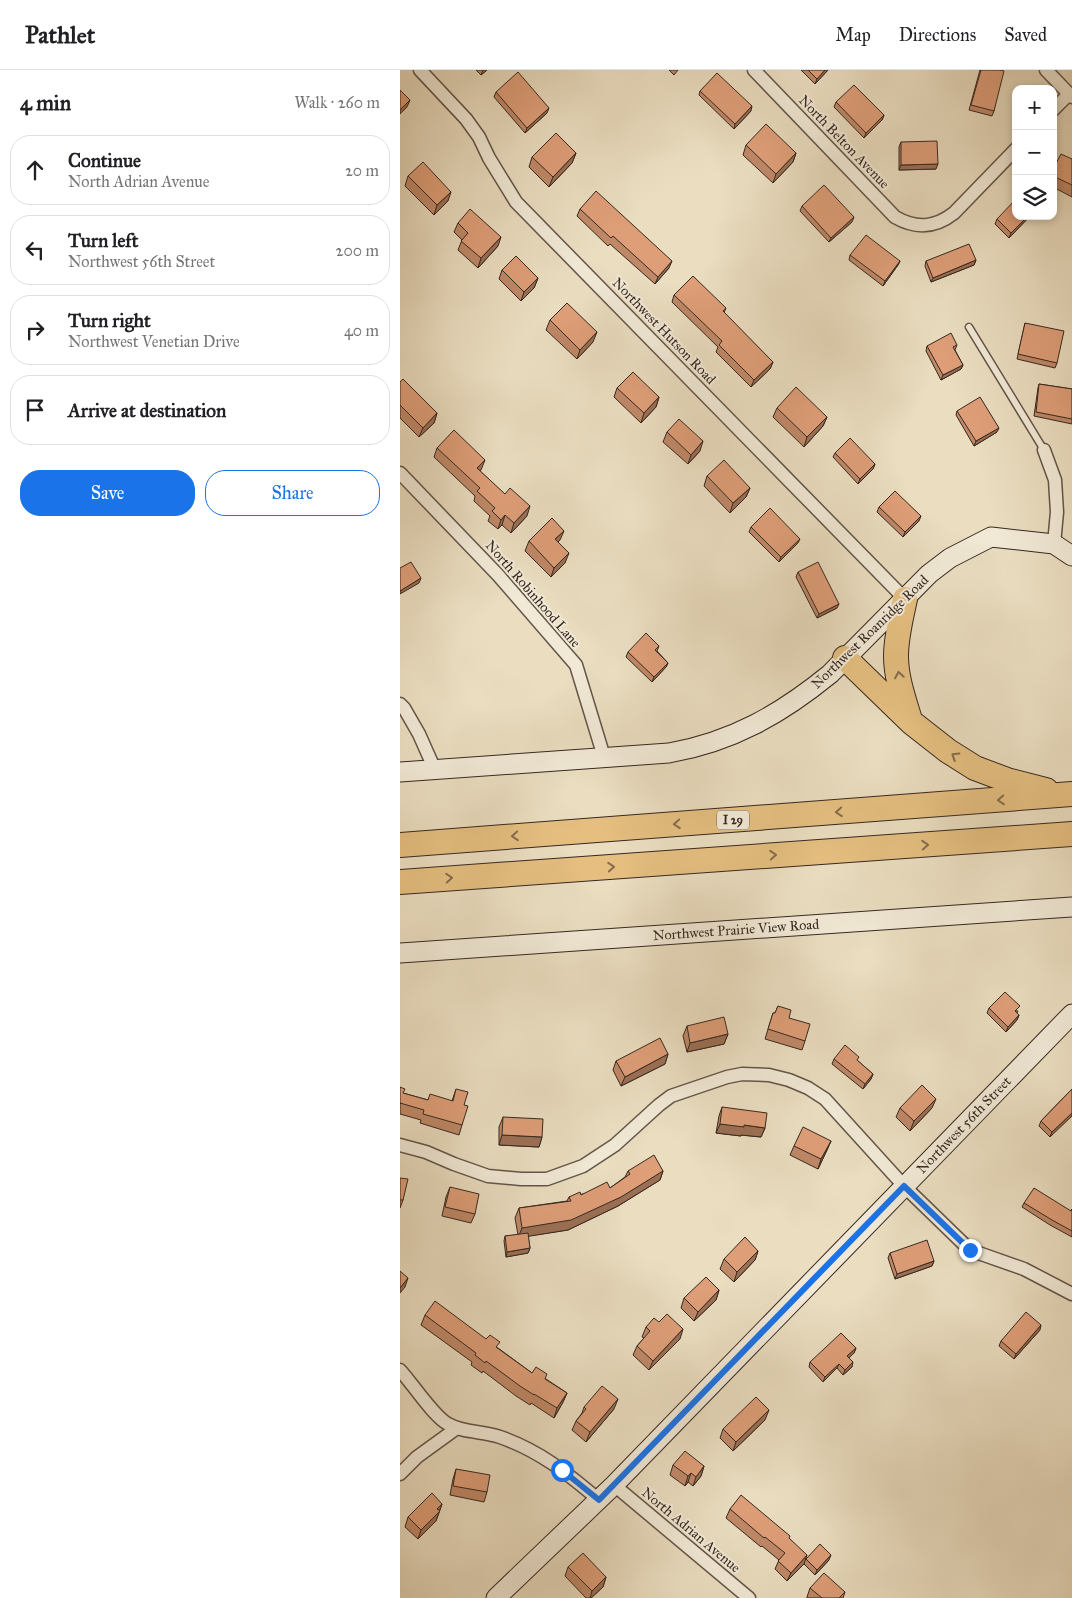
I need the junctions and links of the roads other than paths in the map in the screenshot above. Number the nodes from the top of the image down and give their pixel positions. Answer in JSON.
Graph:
{"nodes":[{"id":1,"x":420,"y":70,"type":"edge"},
{"id":2,"x":754,"y":70,"type":"edge"},
{"id":3,"x":1046,"y":70,"type":"edge"},
{"id":4,"x":1070,"y":95,"type":"edge"},
{"id":5,"x":1057,"y":106,"type":"edge"},
{"id":6,"x":1012,"y":153,"type":"edge"},
{"id":7,"x":969,"y":327,"type":"dead end"},
{"id":8,"x":1044,"y":450,"type":"joint"},
{"id":9,"x":400,"y":473,"type":"edge"},
{"id":10,"x":1054,"y":544,"type":"junction"},
{"id":11,"x":1072,"y":556,"type":"edge"},
{"id":12,"x":905,"y":599,"type":"junction"},
{"id":13,"x":845,"y":658,"type":"junction"},
{"id":14,"x":400,"y":704,"type":"edge"},
{"id":15,"x":911,"y":722,"type":"junction"},
{"id":16,"x":604,"y":758,"type":"junction"},
{"id":17,"x":435,"y":770,"type":"junction"},
{"id":18,"x":400,"y":772,"type":"edge"},
{"id":19,"x":1069,"y":795,"type":"edge"},
{"id":20,"x":1072,"y":834,"type":"edge"},
{"id":21,"x":400,"y":845,"type":"edge"},
{"id":22,"x":400,"y":882,"type":"edge"},
{"id":23,"x":1072,"y":908,"type":"edge"},
{"id":24,"x":400,"y":952,"type":"edge"},
{"id":25,"x":1072,"y":1014,"type":"edge"},
{"id":26,"x":400,"y":1145,"type":"edge"},
{"id":27,"x":904,"y":1186,"type":"junction"},
{"id":28,"x":1072,"y":1294,"type":"edge"},
{"id":29,"x":400,"y":1370,"type":"edge"},
{"id":30,"x":457,"y":1428,"type":"junction"},
{"id":31,"x":400,"y":1474,"type":"edge"},
{"id":32,"x":614,"y":1485,"type":"junction"},
{"id":33,"x":599,"y":1500,"type":"junction"},
{"id":34,"x":496,"y":1598,"type":"edge"},
{"id":35,"x":749,"y":1598,"type":"edge"}],
"edges":[{"from":1,"to":12,"type":"street","name":"Northwest Hutson Road"},
{"from":2,"to":6,"type":"street","name":"North Belton Avenue"},
{"from":3,"to":4,"type":"street"},
{"from":4,"to":5,"type":"street"},
{"from":7,"to":8,"type":"lane"},
{"from":8,"to":10,"type":"street"},
{"from":9,"to":16,"type":"street","name":"North Robinhood Lane"},
{"from":10,"to":11,"type":"street","name":"Northwest Roanridge Road"},
{"from":10,"to":12,"type":"street","name":"Northwest Roanridge Road"},
{"from":12,"to":13,"type":"street","name":"Northwest Roanridge Road"},
{"from":15,"to":12,"type":"highway","one_way":true},
{"from":13,"to":15,"type":"highway"},
{"from":13,"to":16,"type":"street","name":"Northwest Roanridge Road"},
{"from":14,"to":17,"type":"street"},
{"from":19,"to":15,"type":"highway","one_way":true},
{"from":16,"to":17,"type":"street","name":"Northwest Roanridge Road"},
{"from":17,"to":18,"type":"street","name":"Northwest Roanridge Road"},
{"from":19,"to":21,"type":"highway","number":"I 29","one_way":true},
{"from":22,"to":20,"type":"highway","one_way":true},
{"from":23,"to":24,"type":"street","name":"Northwest Prairie View Road"},
{"from":25,"to":27,"type":"street","name":"Northwest 56th Street"},
{"from":26,"to":27,"type":"street"},
{"from":27,"to":28,"type":"street"},
{"from":27,"to":32,"type":"street","name":"Northwest 56th Street"},
{"from":29,"to":30,"type":"street"},
{"from":30,"to":31,"type":"street"},
{"from":30,"to":33,"type":"street"},
{"from":32,"to":33,"type":"street","name":"Northwest 56th Street"},
{"from":32,"to":35,"type":"street","name":"North Adrian Avenue"},
{"from":33,"to":34,"type":"street","name":"Northwest 56th Street"}]}
